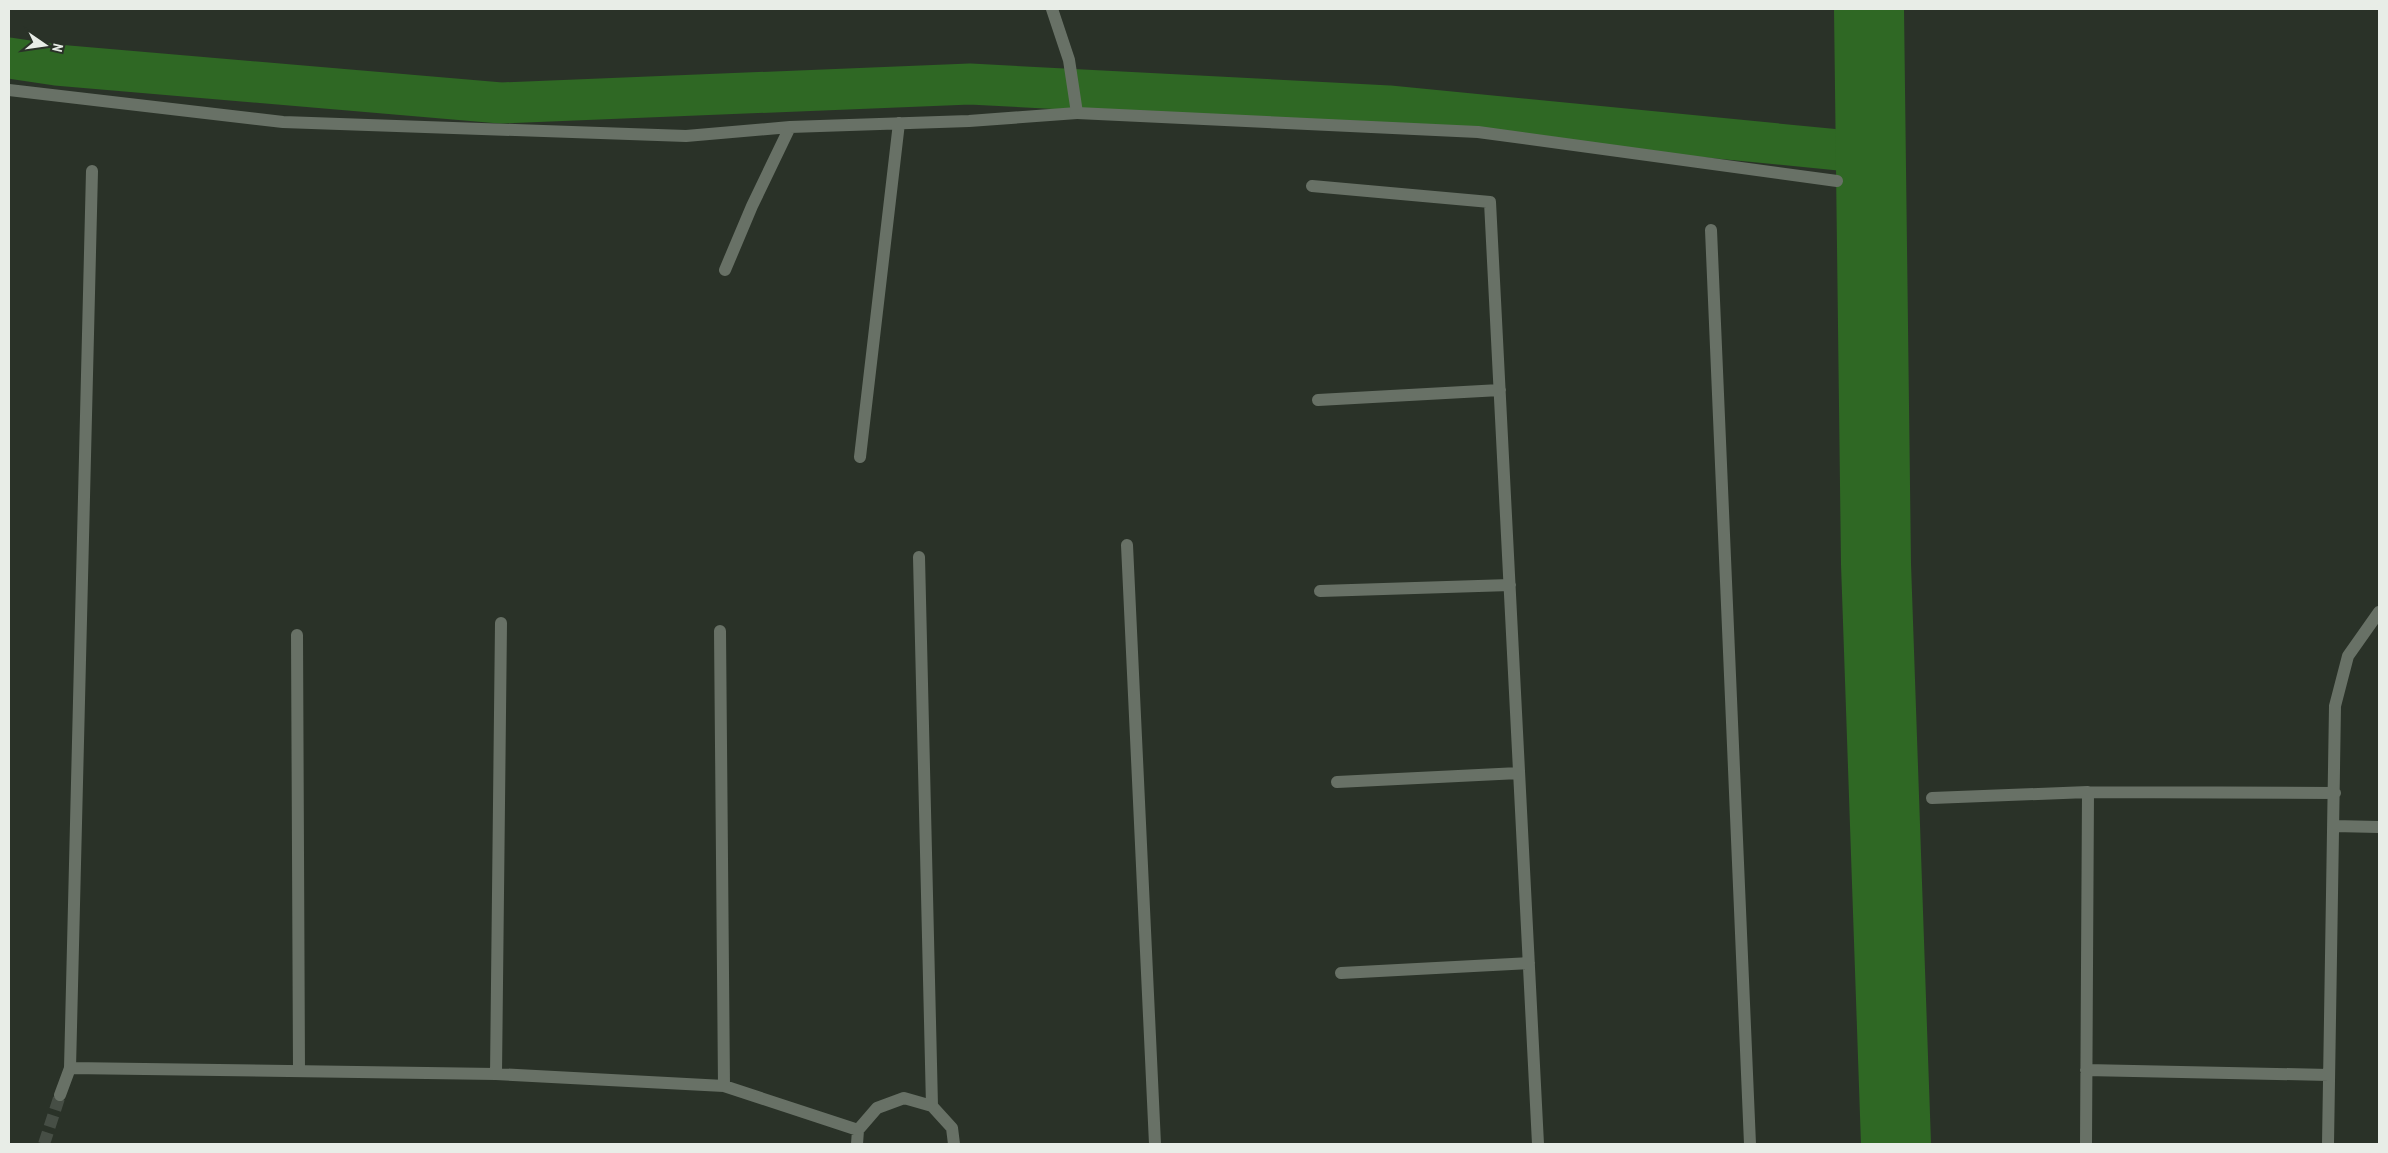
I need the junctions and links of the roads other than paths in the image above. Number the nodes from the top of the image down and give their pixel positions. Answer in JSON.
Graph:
{"nodes":[{"id":1,"x":1052,"y":9,"type":"edge"},
{"id":2,"x":9,"y":90,"type":"edge"},
{"id":3,"x":1076,"y":108,"type":"junction"},
{"id":4,"x":899,"y":123,"type":"junction"},
{"id":5,"x":790,"y":127,"type":"junction"},
{"id":6,"x":92,"y":171,"type":"dead end"},
{"id":7,"x":1837,"y":181,"type":"dead end"},
{"id":8,"x":1312,"y":186,"type":"dead end"},
{"id":9,"x":1711,"y":230,"type":"dead end"},
{"id":10,"x":725,"y":270,"type":"dead end"},
{"id":11,"x":1500,"y":390,"type":"junction"},
{"id":12,"x":1318,"y":400,"type":"dead end"},
{"id":13,"x":860,"y":457,"type":"dead end"},
{"id":14,"x":1127,"y":545,"type":"dead end"},
{"id":15,"x":919,"y":556,"type":"dead end"},
{"id":16,"x":1510,"y":585,"type":"junction"},
{"id":17,"x":1320,"y":591,"type":"dead end"},
{"id":18,"x":2379,"y":612,"type":"edge"},
{"id":19,"x":501,"y":623,"type":"dead end"},
{"id":20,"x":720,"y":631,"type":"dead end"},
{"id":21,"x":297,"y":635,"type":"dead end"},
{"id":22,"x":1519,"y":773,"type":"junction"},
{"id":23,"x":1337,"y":782,"type":"dead end"},
{"id":24,"x":2088,"y":792,"type":"junction"},
{"id":25,"x":2335,"y":793,"type":"junction"},
{"id":26,"x":1932,"y":798,"type":"dead end"},
{"id":27,"x":2334,"y":826,"type":"junction"},
{"id":28,"x":2379,"y":827,"type":"edge"},
{"id":29,"x":1529,"y":963,"type":"junction"},
{"id":30,"x":1341,"y":974,"type":"dead end"},
{"id":31,"x":70,"y":1068,"type":"junction"},
{"id":32,"x":2086,"y":1070,"type":"junction"},
{"id":33,"x":299,"y":1071,"type":"junction"},
{"id":34,"x":496,"y":1074,"type":"junction"},
{"id":35,"x":2330,"y":1075,"type":"junction"},
{"id":36,"x":724,"y":1086,"type":"junction"},
{"id":37,"x":60,"y":1095,"type":"tunnel mouth"},
{"id":38,"x":932,"y":1106,"type":"junction"},
{"id":39,"x":858,"y":1130,"type":"junction"},
{"id":40,"x":857,"y":1144,"type":"edge"},
{"id":41,"x":954,"y":1144,"type":"edge"},
{"id":42,"x":1155,"y":1144,"type":"edge"},
{"id":43,"x":1538,"y":1144,"type":"edge"},
{"id":44,"x":1750,"y":1144,"type":"edge"},
{"id":45,"x":2086,"y":1144,"type":"edge"},
{"id":46,"x":2328,"y":1144,"type":"edge"}],
"edges":[{"from":1,"to":3,"type":"street"},
{"from":2,"to":5,"type":"street"},
{"from":3,"to":4,"type":"street"},
{"from":3,"to":7,"type":"street"},
{"from":4,"to":5,"type":"street"},
{"from":4,"to":13,"type":"street"},
{"from":5,"to":10,"type":"street"},
{"from":6,"to":31,"type":"street"},
{"from":8,"to":11,"type":"street"},
{"from":9,"to":44,"type":"street"},
{"from":11,"to":12,"type":"street"},
{"from":11,"to":16,"type":"street"},
{"from":14,"to":42,"type":"street"},
{"from":15,"to":38,"type":"street"},
{"from":16,"to":17,"type":"street"},
{"from":16,"to":22,"type":"street"},
{"from":18,"to":25,"type":"street"},
{"from":19,"to":34,"type":"street"},
{"from":20,"to":36,"type":"street"},
{"from":21,"to":33,"type":"street"},
{"from":22,"to":23,"type":"street"},
{"from":22,"to":29,"type":"street"},
{"from":24,"to":25,"type":"street"},
{"from":24,"to":26,"type":"street"},
{"from":24,"to":32,"type":"street"},
{"from":25,"to":27,"type":"street"},
{"from":27,"to":28,"type":"street"},
{"from":27,"to":35,"type":"street"},
{"from":29,"to":30,"type":"street"},
{"from":29,"to":43,"type":"street"},
{"from":31,"to":33,"type":"street"},
{"from":31,"to":37,"type":"street"},
{"from":32,"to":35,"type":"street"},
{"from":32,"to":45,"type":"street"},
{"from":33,"to":34,"type":"street"},
{"from":34,"to":36,"type":"street"},
{"from":35,"to":46,"type":"street"},
{"from":36,"to":39,"type":"street"},
{"from":38,"to":39,"type":"street"},
{"from":38,"to":41,"type":"street"},
{"from":39,"to":40,"type":"street"}]}
